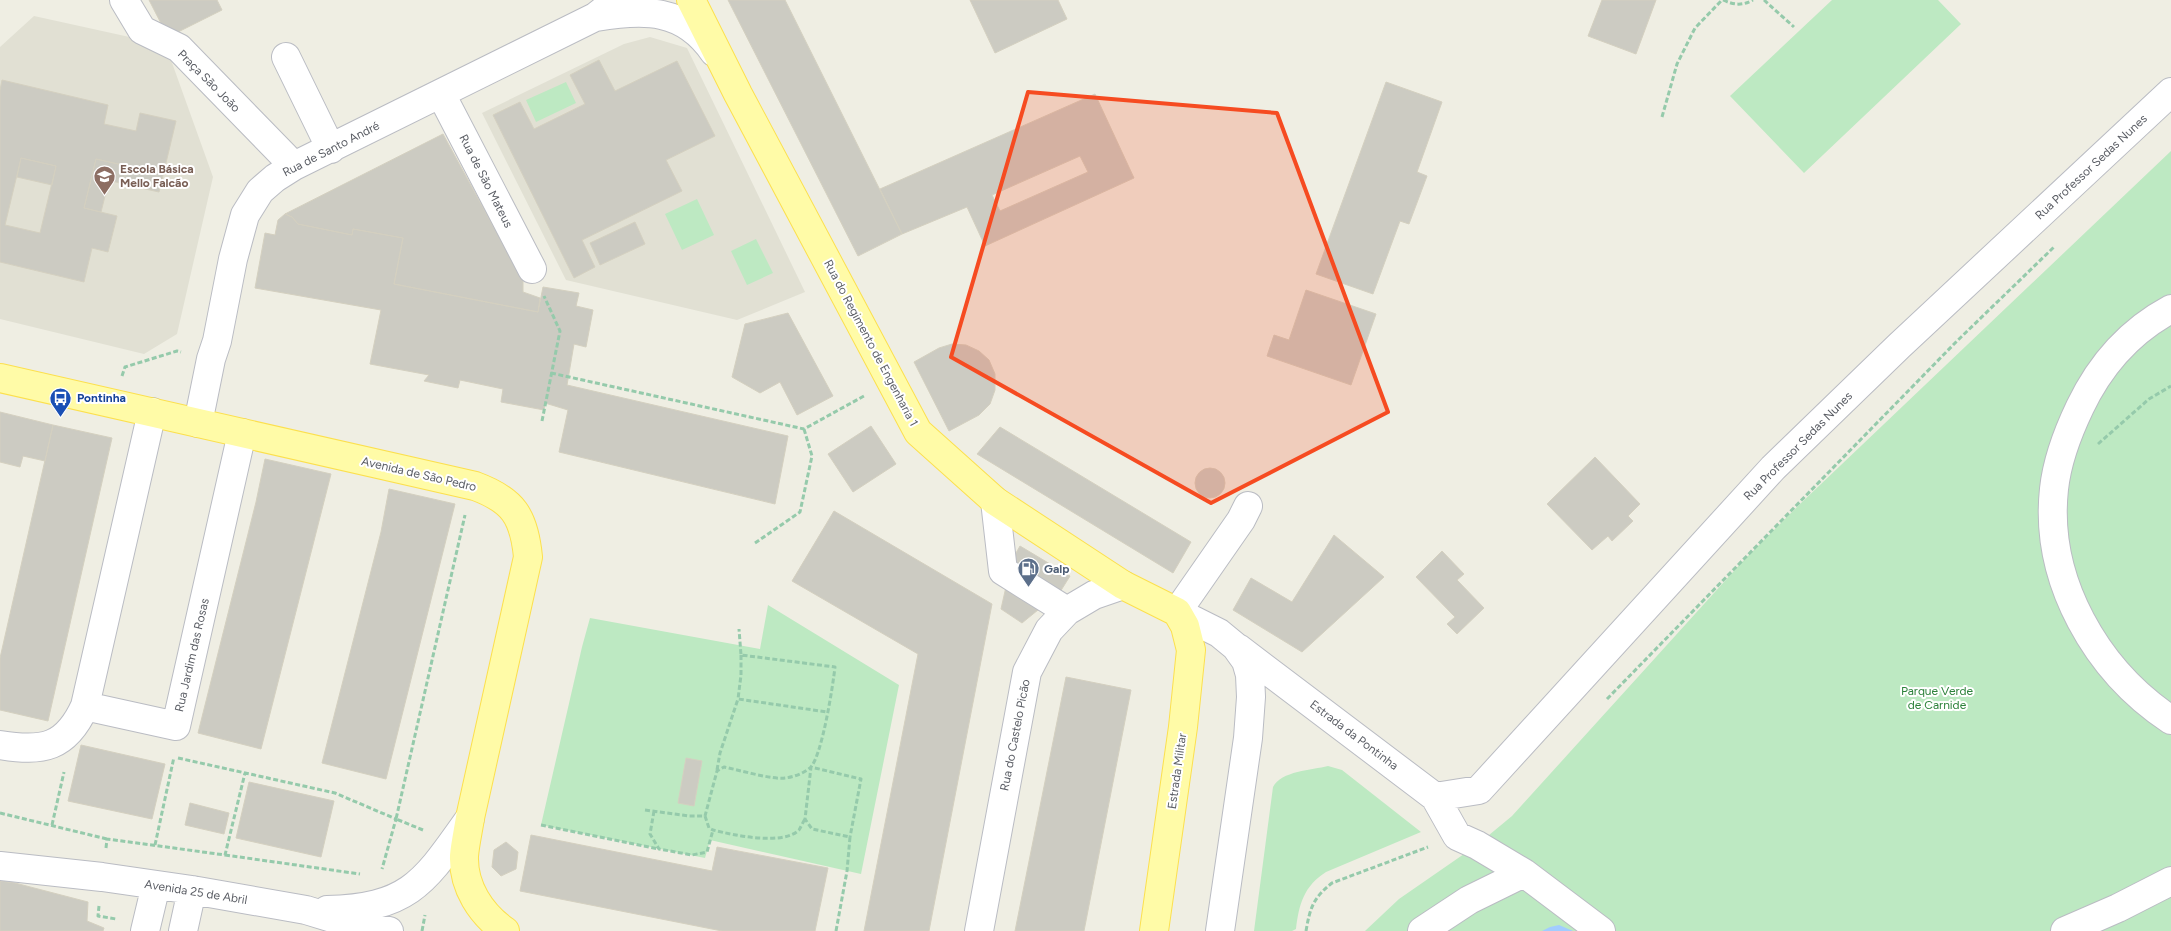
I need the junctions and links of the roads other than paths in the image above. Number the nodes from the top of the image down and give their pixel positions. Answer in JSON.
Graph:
{"nodes":[{"id":1,"x":124,"y":0,"type":"edge"},
{"id":2,"x":617,"y":0,"type":"edge"},
{"id":3,"x":691,"y":0,"type":"edge"},
{"id":4,"x":595,"y":17,"type":"junction"},
{"id":5,"x":286,"y":56,"type":"dead end"},
{"id":6,"x":722,"y":63,"type":"junction"},
{"id":7,"x":2171,"y":92,"type":"edge"},
{"id":8,"x":440,"y":94,"type":"junction"},
{"id":9,"x":331,"y":149,"type":"junction"},
{"id":10,"x":294,"y":166,"type":"junction"},
{"id":11,"x":532,"y":269,"type":"road end"},
{"id":12,"x":2171,"y":309,"type":"edge"},
{"id":13,"x":0,"y":378,"type":"edge"},
{"id":14,"x":152,"y":412,"type":"junction"},
{"id":15,"x":198,"y":423,"type":"junction"},
{"id":16,"x":242,"y":433,"type":"junction"},
{"id":17,"x":995,"y":502,"type":"junction"},
{"id":18,"x":1248,"y":506,"type":"dead end"},
{"id":19,"x":1123,"y":585,"type":"junction"},
{"id":20,"x":1067,"y":611,"type":"junction"},
{"id":21,"x":1177,"y":612,"type":"junction"},
{"id":22,"x":1236,"y":647,"type":"junction"},
{"id":23,"x":85,"y":706,"type":"junction"},
{"id":24,"x":2171,"y":720,"type":"edge"},
{"id":25,"x":0,"y":745,"type":"edge"},
{"id":26,"x":1435,"y":797,"type":"junction"},
{"id":27,"x":470,"y":818,"type":"junction"},
{"id":28,"x":0,"y":866,"type":"edge"},
{"id":29,"x":1524,"y":874,"type":"junction"},
{"id":30,"x":2171,"y":881,"type":"edge"},
{"id":31,"x":156,"y":885,"type":"junction"},
{"id":32,"x":192,"y":890,"type":"junction"},
{"id":33,"x":306,"y":910,"type":"junction"},
{"id":34,"x":145,"y":931,"type":"edge"},
{"id":35,"x":183,"y":931,"type":"edge"},
{"id":36,"x":389,"y":931,"type":"edge"},
{"id":37,"x":505,"y":931,"type":"edge"},
{"id":38,"x":979,"y":931,"type":"edge"},
{"id":39,"x":1154,"y":931,"type":"edge"},
{"id":40,"x":1220,"y":931,"type":"edge"},
{"id":41,"x":1422,"y":931,"type":"edge"},
{"id":42,"x":1601,"y":931,"type":"edge"},
{"id":43,"x":2065,"y":931,"type":"edge"}],
"edges":[{"from":1,"to":10,"type":"street","name":"Praça São João"},
{"from":2,"to":4,"type":"street","name":"Rua de Santo André"},
{"from":3,"to":6,"type":"main road","name":"Rua do Regimento de Engenharia 1"},
{"from":4,"to":6,"type":"street","name":"Rua de Santo André"},
{"from":4,"to":8,"type":"street","name":"Rua de Santo André"},
{"from":5,"to":9,"type":"street"},
{"from":6,"to":17,"type":"main road","name":"Rua do Regimento de Engenharia 1"},
{"from":7,"to":26,"type":"street","name":"Rua Professor Sedas Nunes"},
{"from":8,"to":9,"type":"street","name":"Rua de Santo André"},
{"from":8,"to":11,"type":"street","name":"Rua de São Mateus"},
{"from":9,"to":10,"type":"street","name":"Rua de Santo André"},
{"from":10,"to":15,"type":"street","name":"Rua de Santo André"},
{"from":12,"to":24,"type":"street"},
{"from":13,"to":14,"type":"main road","name":"Avenida de São Pedro"},
{"from":14,"to":15,"type":"main road","name":"Avenida de São Pedro"},
{"from":14,"to":23,"type":"street"},
{"from":15,"to":16,"type":"main road","name":"Avenida de São Pedro"},
{"from":16,"to":23,"type":"street","name":"Rua Jardim das Rosas"},
{"from":16,"to":27,"type":"main road","name":"Avenida de São Pedro"},
{"from":17,"to":19,"type":"main road","name":"Rua do Regimento de Engenharia 1"},
{"from":17,"to":20,"type":"street"},
{"from":18,"to":21,"type":"street"},
{"from":19,"to":20,"type":"street","name":"Rua do Castelo Picão"},
{"from":19,"to":21,"type":"main road","name":"Rua do Regimento de Engenharia 1"},
{"from":20,"to":38,"type":"street","name":"Rua do Castelo Picão"},
{"from":21,"to":22,"type":"street","name":"Estrada da Pontinha"},
{"from":21,"to":39,"type":"main road","name":"Estrada Militar"},
{"from":22,"to":26,"type":"street","name":"Estrada da Pontinha"},
{"from":22,"to":40,"type":"street"},
{"from":23,"to":25,"type":"street"},
{"from":26,"to":29,"type":"street","name":"Estrada da Pontinha"},
{"from":27,"to":33,"type":"street"},
{"from":27,"to":37,"type":"main road","name":"Avenida de São Pedro"},
{"from":28,"to":31,"type":"street","name":"Avenida 25 de Abril"},
{"from":29,"to":41,"type":"street"},
{"from":29,"to":42,"type":"street"},
{"from":30,"to":43,"type":"street"},
{"from":31,"to":32,"type":"street","name":"Avenida 25 de Abril"},
{"from":31,"to":34,"type":"street"},
{"from":32,"to":33,"type":"street","name":"Avenida 25 de Abril"},
{"from":32,"to":35,"type":"street"},
{"from":33,"to":36,"type":"street","name":"Avenida 25 de Abril"}]}
